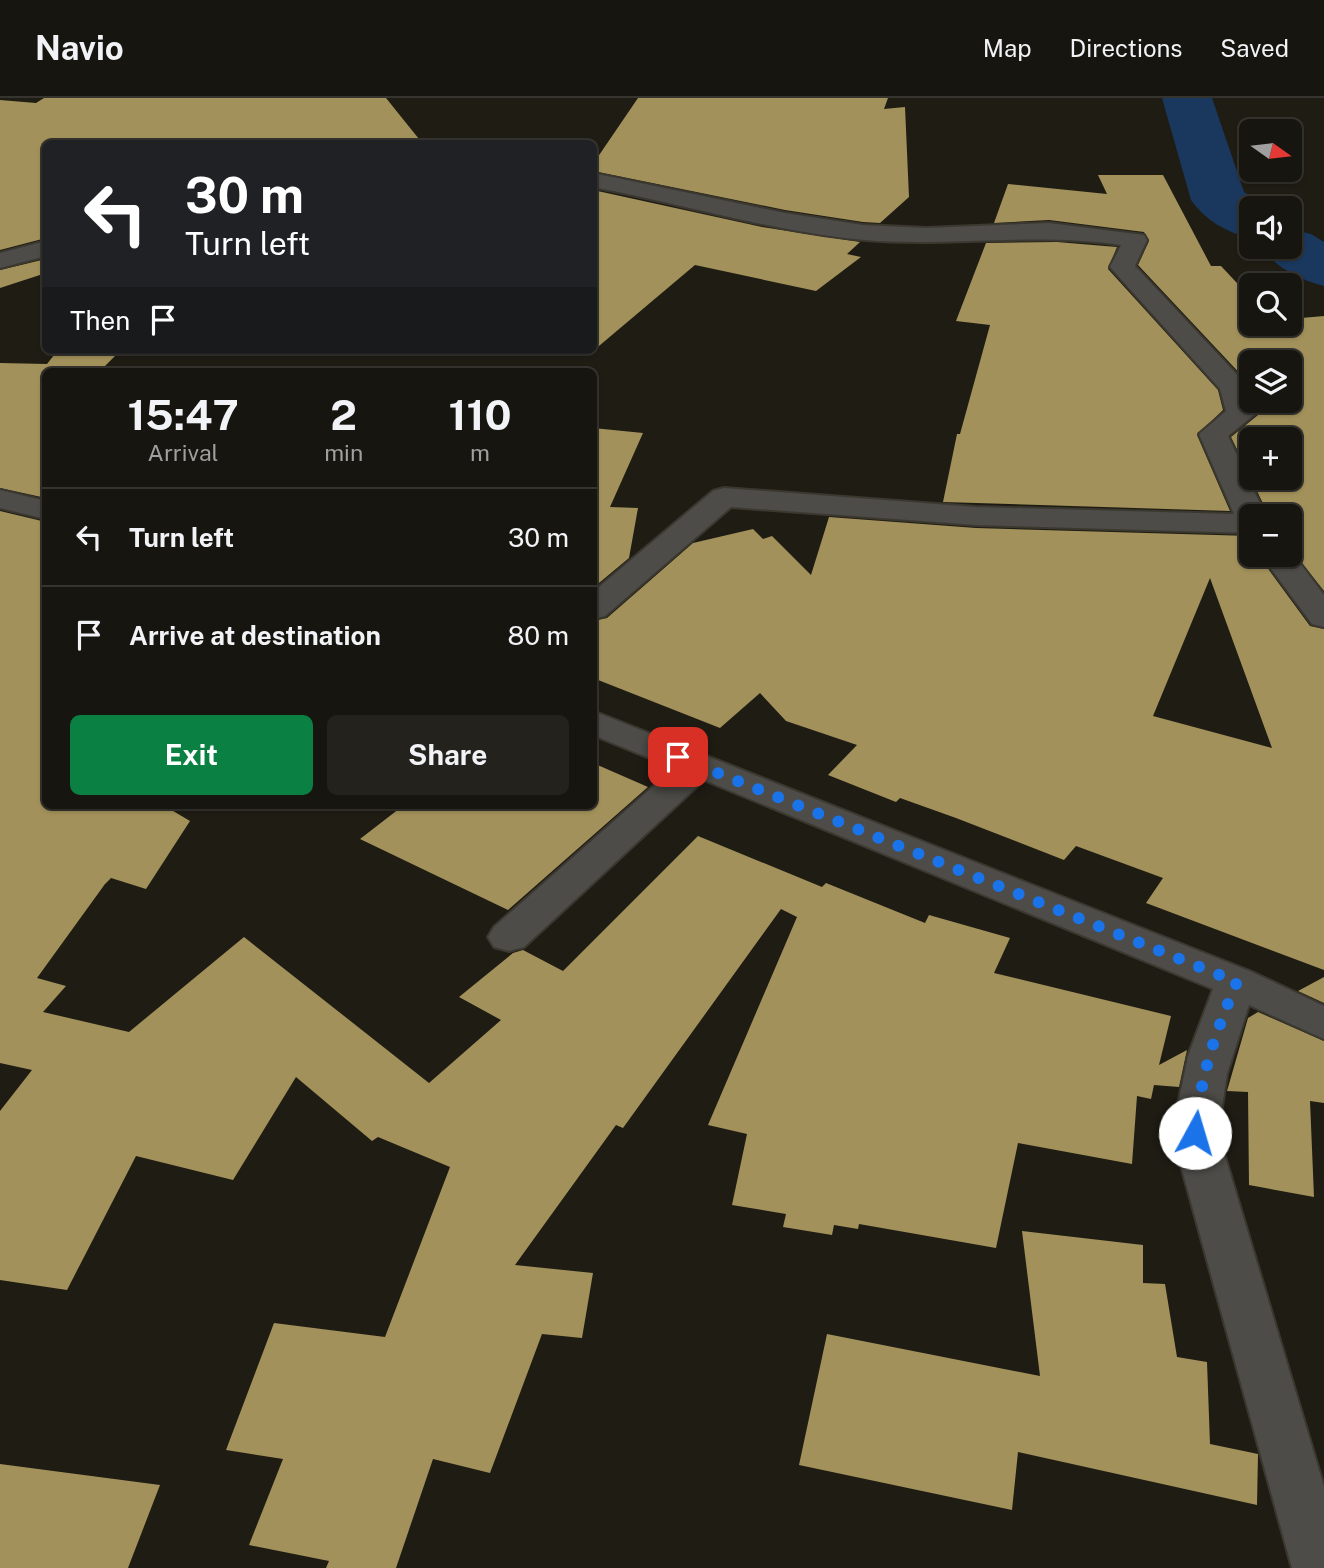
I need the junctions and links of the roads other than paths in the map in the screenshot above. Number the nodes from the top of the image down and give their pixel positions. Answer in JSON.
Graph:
{"nodes":[{"id":1,"x":597,"y":181,"type":"edge"},
{"id":2,"x":42,"y":249,"type":"edge"},
{"id":3,"x":0,"y":261,"type":"edge"},
{"id":4,"x":0,"y":499,"type":"edge"},
{"id":5,"x":1245,"y":504,"type":"edge"},
{"id":6,"x":42,"y":509,"type":"edge"},
{"id":7,"x":1239,"y":524,"type":"edge"},
{"id":8,"x":1286,"y":567,"type":"edge"},
{"id":9,"x":597,"y":606,"type":"edge"},
{"id":10,"x":1324,"y":617,"type":"edge"},
{"id":11,"x":597,"y":724,"type":"edge"},
{"id":12,"x":699,"y":765,"type":"junction"},
{"id":13,"x":509,"y":937,"type":"dead end"},
{"id":14,"x":1237,"y":982,"type":"junction"},
{"id":15,"x":1320,"y":1014,"type":"edge"},
{"id":16,"x":1320,"y":1568,"type":"edge"}],
"edges":[{"from":1,"to":5,"type":"street"},
{"from":2,"to":3,"type":"street"},
{"from":4,"to":6,"type":"street"},
{"from":7,"to":9,"type":"street"},
{"from":8,"to":10,"type":"street"},
{"from":11,"to":12,"type":"street"},
{"from":12,"to":13,"type":"street"},
{"from":12,"to":14,"type":"street"},
{"from":14,"to":15,"type":"street"},
{"from":14,"to":16,"type":"street"}]}
